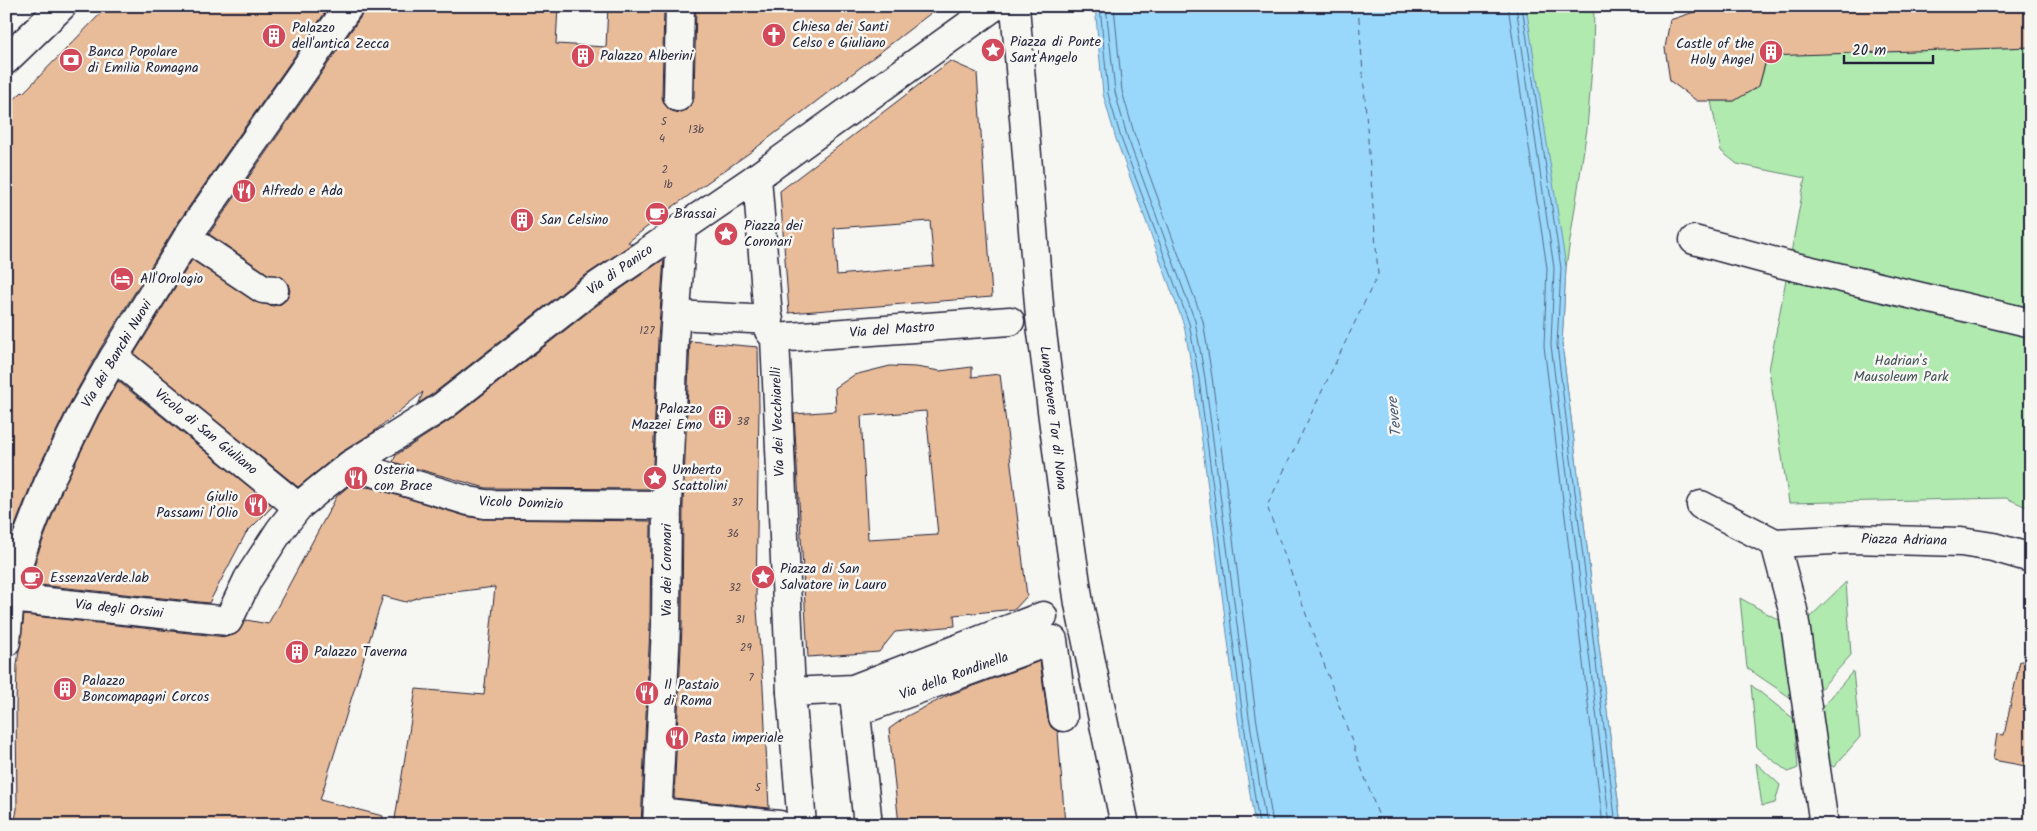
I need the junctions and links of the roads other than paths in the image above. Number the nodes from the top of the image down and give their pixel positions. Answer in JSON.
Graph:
{"nodes":[{"id":1,"x":62,"y":6,"type":"edge"},
{"id":2,"x":349,"y":6,"type":"edge"},
{"id":3,"x":680,"y":6,"type":"edge"},
{"id":4,"x":995,"y":6,"type":"edge"},
{"id":5,"x":1015,"y":6,"type":"edge"},
{"id":6,"x":6,"y":60,"type":"edge"},
{"id":7,"x":678,"y":97,"type":"dead end"},
{"id":8,"x":757,"y":177,"type":"junction"},
{"id":9,"x":682,"y":228,"type":"junction"},
{"id":10,"x":187,"y":238,"type":"junction"},
{"id":11,"x":1694,"y":240,"type":"dead end"},
{"id":12,"x":274,"y":290,"type":"dead end"},
{"id":13,"x":677,"y":315,"type":"junction"},
{"id":14,"x":1010,"y":321,"type":"dead end"},
{"id":15,"x":2031,"y":323,"type":"edge"},
{"id":16,"x":772,"y":329,"type":"junction"},
{"id":17,"x":114,"y":357,"type":"junction"},
{"id":18,"x":350,"y":466,"type":"junction"},
{"id":19,"x":667,"y":505,"type":"junction"},
{"id":20,"x":1701,"y":505,"type":"dead end"},
{"id":21,"x":298,"y":507,"type":"junction"},
{"id":22,"x":1775,"y":543,"type":"junction"},
{"id":23,"x":14,"y":548,"type":"edge"},
{"id":24,"x":2031,"y":558,"type":"edge"},
{"id":25,"x":10,"y":598,"type":"junction"},
{"id":26,"x":228,"y":621,"type":"joint"},
{"id":27,"x":7,"y":624,"type":"edge"},
{"id":28,"x":1048,"y":628,"type":"junction"},
{"id":29,"x":6,"y":642,"type":"edge"},
{"id":30,"x":791,"y":680,"type":"junction"},
{"id":31,"x":855,"y":701,"type":"junction"},
{"id":32,"x":1063,"y":716,"type":"dead end"},
{"id":33,"x":657,"y":818,"type":"edge"},
{"id":34,"x":779,"y":825,"type":"edge"},
{"id":35,"x":802,"y":825,"type":"edge"},
{"id":36,"x":868,"y":825,"type":"edge"},
{"id":37,"x":1125,"y":825,"type":"edge"},
{"id":38,"x":1824,"y":825,"type":"edge"}],
"edges":[{"from":1,"to":6,"type":"street"},
{"from":2,"to":10,"type":"street","name":"Via dei Banchi Nuovi"},
{"from":3,"to":7,"type":"street"},
{"from":4,"to":8,"type":"street","name":"Via di Panico"},
{"from":5,"to":37,"type":"street","name":"Lungotevere Tor di Nona"},
{"from":8,"to":9,"type":"street","name":"Via di Panico"},
{"from":8,"to":16,"type":"street","name":"Via dei Vecchiarelli"},
{"from":9,"to":13,"type":"street"},
{"from":9,"to":18,"type":"street","name":"Via di Panico"},
{"from":10,"to":12,"type":"street"},
{"from":10,"to":17,"type":"street","name":"Via dei Banchi Nuovi"},
{"from":11,"to":15,"type":"street"},
{"from":13,"to":16,"type":"street"},
{"from":13,"to":19,"type":"street","name":"Via dei Coronari"},
{"from":14,"to":16,"type":"street","name":"Via del Mastro"},
{"from":16,"to":30,"type":"street","name":"Via dei Vecchiarelli"},
{"from":17,"to":21,"type":"street","name":"Vicolo di San Giuliano"},
{"from":17,"to":23,"type":"street","name":"Via dei Banchi Nuovi"},
{"from":18,"to":19,"type":"street","name":"Vicolo Domizio"},
{"from":18,"to":21,"type":"street","name":"Via di Panico"},
{"from":19,"to":33,"type":"street","name":"Via dei Coronari"},
{"from":20,"to":22,"type":"street"},
{"from":21,"to":26,"type":"street","name":"Via di Panico"},
{"from":22,"to":24,"type":"street","name":"Piazza Adriana"},
{"from":22,"to":38,"type":"street"},
{"from":23,"to":25,"type":"street","name":"Via dei Banchi Nuovi"},
{"from":25,"to":26,"type":"street","name":"Via degli Orsini"},
{"from":25,"to":27,"type":"street","name":"Via dei Banchi Nuovi"},
{"from":27,"to":29,"type":"street","name":"Via dei Banchi Nuovi"},
{"from":28,"to":31,"type":"street","name":"Via della Rondinella"},
{"from":28,"to":31,"type":"street","name":"Via della Rondinella"},
{"from":28,"to":32,"type":"street"},
{"from":30,"to":31,"type":"street"},
{"from":30,"to":35,"type":"street"},
{"from":31,"to":36,"type":"street"},
{"from":33,"to":34,"type":"street"}]}
